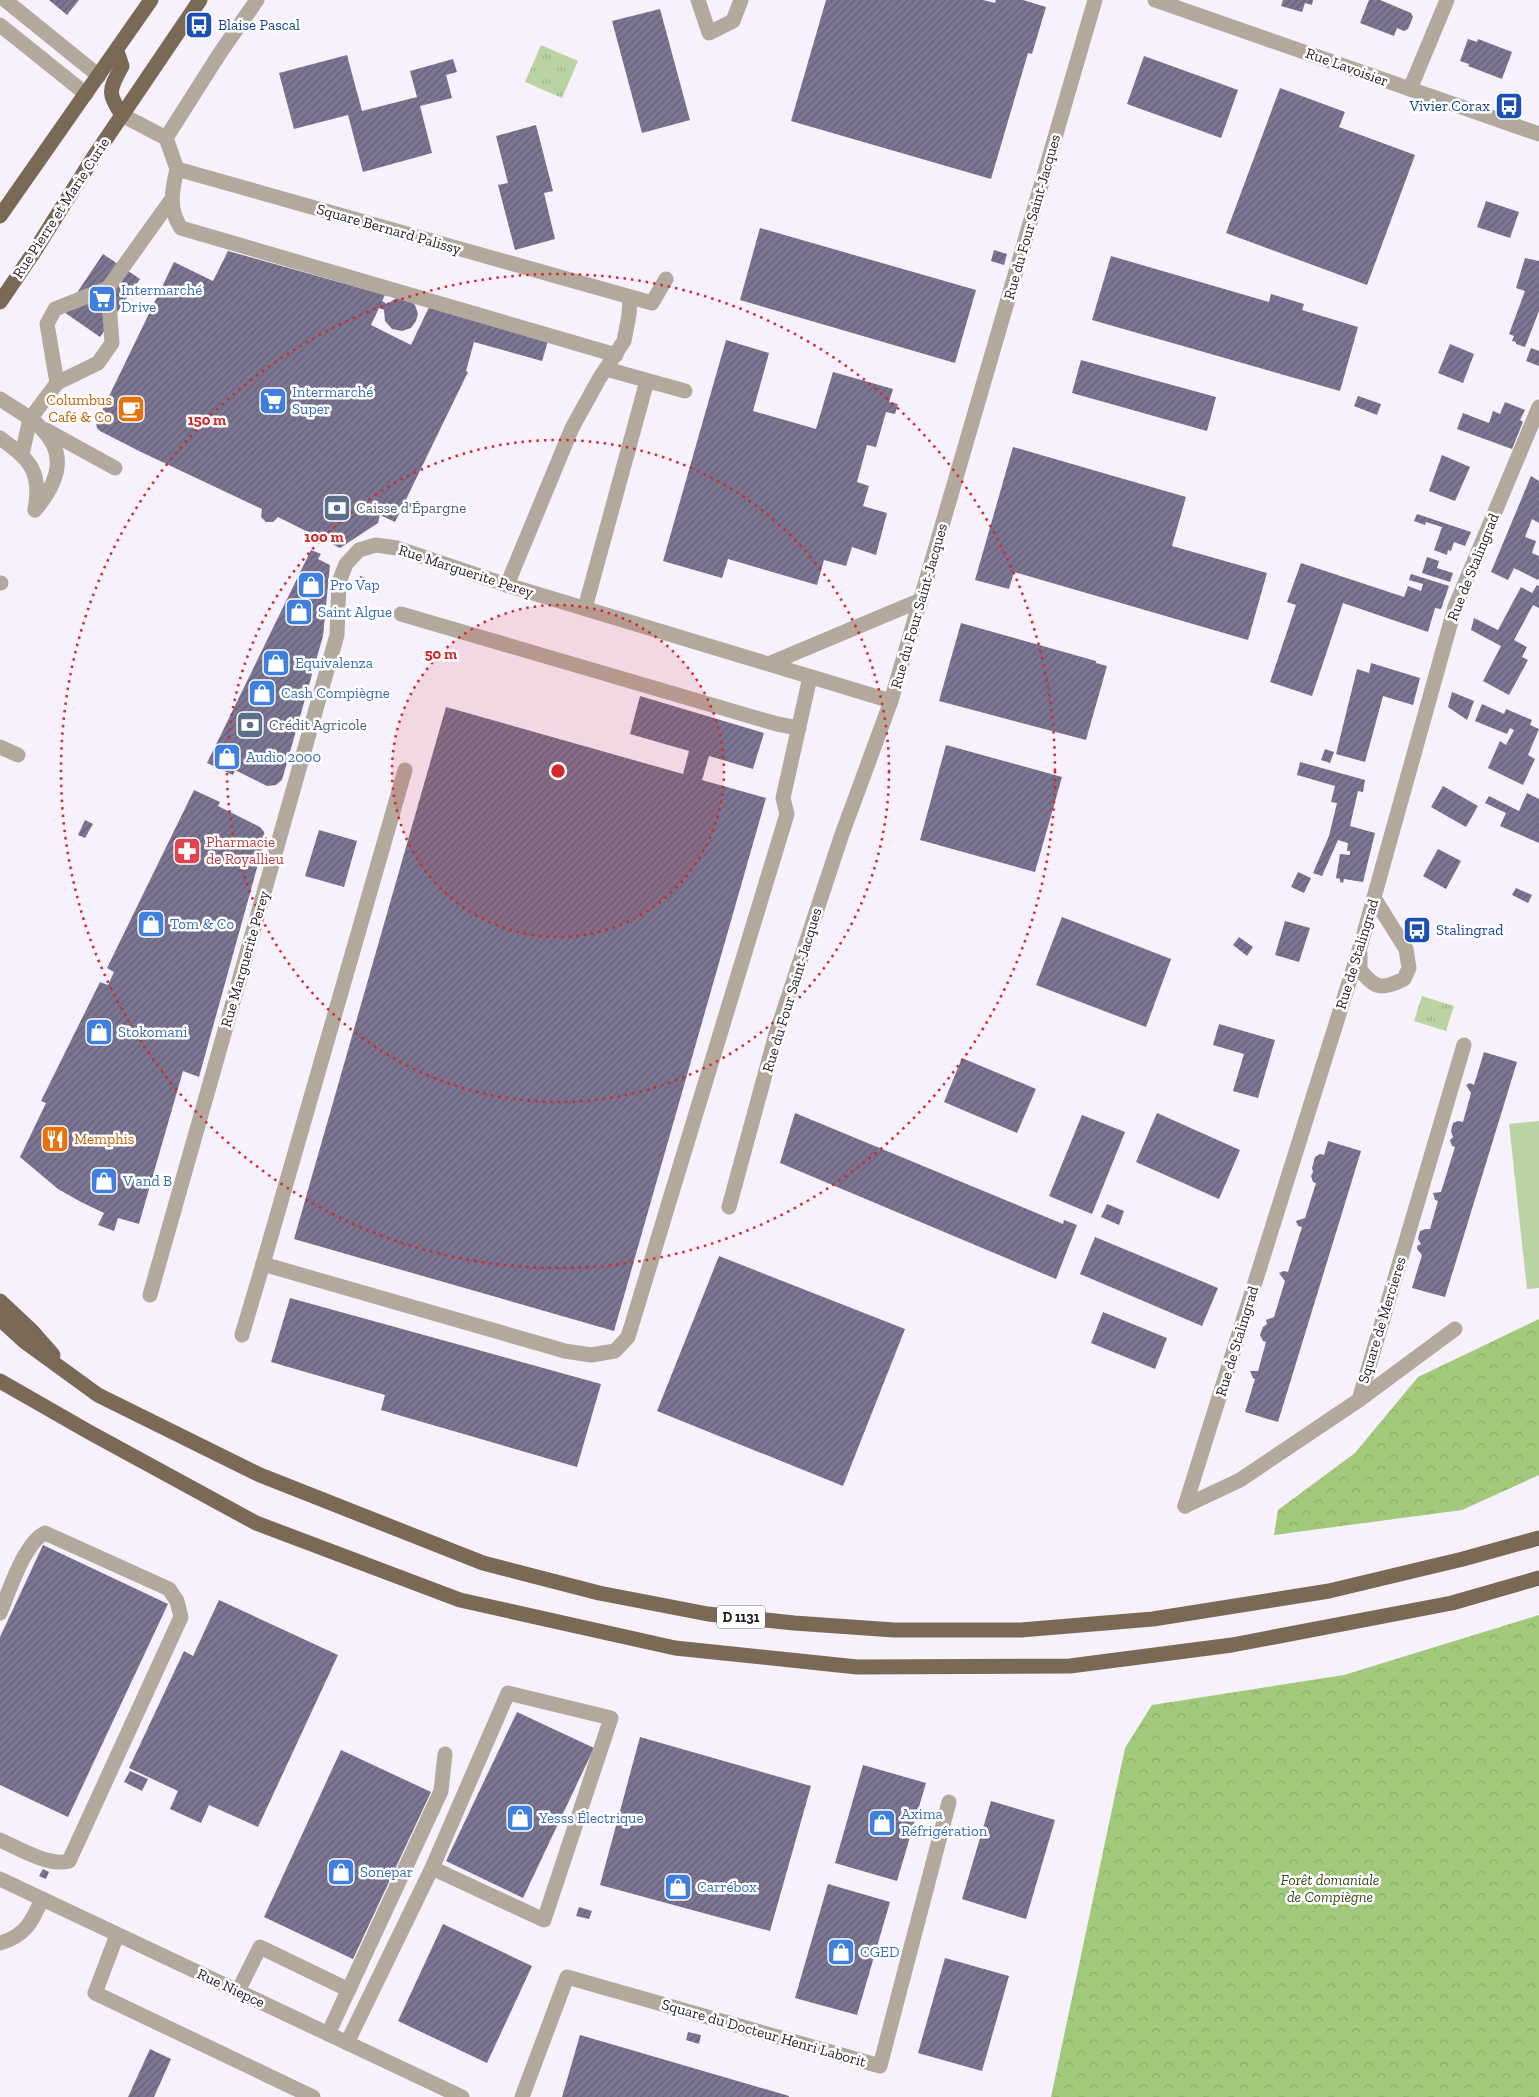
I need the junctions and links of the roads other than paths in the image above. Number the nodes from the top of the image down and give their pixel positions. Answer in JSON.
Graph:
{"nodes":[{"id":1,"x":5,"y":0,"type":"edge"},
{"id":2,"x":151,"y":0,"type":"edge"},
{"id":3,"x":200,"y":0,"type":"edge"},
{"id":4,"x":257,"y":0,"type":"edge"},
{"id":5,"x":698,"y":0,"type":"edge"},
{"id":6,"x":740,"y":0,"type":"edge"},
{"id":7,"x":1095,"y":0,"type":"edge"},
{"id":8,"x":1155,"y":0,"type":"edge"},
{"id":9,"x":1447,"y":0,"type":"edge"},
{"id":10,"x":0,"y":25,"type":"edge"},
{"id":11,"x":117,"y":51,"type":"junction"},
{"id":12,"x":99,"y":76,"type":"junction"},
{"id":13,"x":1410,"y":89,"type":"junction"},
{"id":14,"x":86,"y":94,"type":"junction"},
{"id":15,"x":122,"y":115,"type":"junction"},
{"id":16,"x":1539,"y":134,"type":"edge"},
{"id":17,"x":166,"y":138,"type":"junction"},
{"id":18,"x":177,"y":169,"type":"junction"},
{"id":19,"x":171,"y":200,"type":"junction"},
{"id":20,"x":0,"y":216,"type":"edge"},
{"id":21,"x":666,"y":279,"type":"dead end"},
{"id":22,"x":108,"y":288,"type":"junction"},
{"id":23,"x":630,"y":297,"type":"junction"},
{"id":24,"x":0,"y":302,"type":"edge"},
{"id":25,"x":616,"y":355,"type":"junction"},
{"id":26,"x":606,"y":369,"type":"junction"},
{"id":27,"x":647,"y":381,"type":"junction"},
{"id":28,"x":57,"y":383,"type":"junction"},
{"id":29,"x":685,"y":391,"type":"dead end"},
{"id":30,"x":0,"y":399,"type":"edge"},
{"id":31,"x":1539,"y":407,"type":"edge"},
{"id":32,"x":36,"y":424,"type":"junction"},
{"id":33,"x":0,"y":438,"type":"edge"},
{"id":34,"x":22,"y":454,"type":"junction"},
{"id":35,"x":115,"y":468,"type":"dead end"},
{"id":36,"x":507,"y":585,"type":"junction"},
{"id":37,"x":921,"y":600,"type":"junction"},
{"id":38,"x":585,"y":608,"type":"junction"},
{"id":39,"x":402,"y":614,"type":"dead end"},
{"id":40,"x":771,"y":663,"type":"junction"},
{"id":41,"x":810,"y":677,"type":"junction"},
{"id":42,"x":891,"y":701,"type":"junction"},
{"id":43,"x":800,"y":728,"type":"junction"},
{"id":44,"x":0,"y":747,"type":"edge"},
{"id":45,"x":18,"y":755,"type":"dead end"},
{"id":46,"x":405,"y":770,"type":"dead end"},
{"id":47,"x":1374,"y":898,"type":"junction"},
{"id":48,"x":1360,"y":944,"type":"junction"},
{"id":49,"x":1464,"y":1045,"type":"dead end"},
{"id":50,"x":729,"y":1207,"type":"dead end"},
{"id":51,"x":264,"y":1264,"type":"junction"},
{"id":52,"x":150,"y":1295,"type":"dead end"},
{"id":53,"x":0,"y":1301,"type":"edge"},
{"id":54,"x":0,"y":1319,"type":"edge"},
{"id":55,"x":1455,"y":1329,"type":"dead end"},
{"id":56,"x":242,"y":1335,"type":"dead end"},
{"id":57,"x":73,"y":1376,"type":"junction"},
{"id":58,"x":0,"y":1380,"type":"edge"},
{"id":59,"x":1359,"y":1400,"type":"junction"},
{"id":60,"x":1185,"y":1506,"type":"joint"},
{"id":61,"x":1539,"y":1538,"type":"edge"},
{"id":62,"x":1539,"y":1578,"type":"edge"},
{"id":63,"x":0,"y":1613,"type":"edge"},
{"id":64,"x":445,"y":1754,"type":"dead end"},
{"id":65,"x":949,"y":1802,"type":"dead end"},
{"id":66,"x":0,"y":1840,"type":"edge"},
{"id":67,"x":432,"y":1868,"type":"junction"},
{"id":68,"x":0,"y":1879,"type":"edge"},
{"id":69,"x":42,"y":1899,"type":"junction"},
{"id":70,"x":117,"y":1934,"type":"junction"},
{"id":71,"x":0,"y":1943,"type":"edge"},
{"id":72,"x":348,"y":1990,"type":"junction"},
{"id":73,"x":238,"y":1991,"type":"junction"},
{"id":74,"x":328,"y":2034,"type":"junction"},
{"id":75,"x":348,"y":2043,"type":"junction"},
{"id":76,"x":313,"y":2097,"type":"edge"},
{"id":77,"x":462,"y":2097,"type":"edge"},
{"id":78,"x":522,"y":2097,"type":"edge"}],
"edges":[{"from":1,"to":12,"type":"street"},
{"from":2,"to":11,"type":"main road"},
{"from":3,"to":15,"type":"main road","name":"Rue Pierre et Marie Curie"},
{"from":4,"to":17,"type":"street"},
{"from":5,"to":6,"type":"street"},
{"from":7,"to":37,"type":"street","name":"Rue du Four Saint-Jacques"},
{"from":8,"to":13,"type":"street","name":"Rue Lavoisier"},
{"from":9,"to":13,"type":"street"},
{"from":10,"to":14,"type":"street"},
{"from":11,"to":12,"type":"main road"},
{"from":11,"to":15,"type":"main road"},
{"from":12,"to":14,"type":"main road"},
{"from":13,"to":16,"type":"street","name":"Rue Lavoisier"},
{"from":14,"to":20,"type":"main road"},
{"from":15,"to":17,"type":"street"},
{"from":15,"to":24,"type":"main road","name":"Rue Pierre et Marie Curie"},
{"from":17,"to":18,"type":"street"},
{"from":18,"to":19,"type":"street"},
{"from":18,"to":23,"type":"street","name":"Square Bernard Palissy"},
{"from":19,"to":22,"type":"street"},
{"from":19,"to":25,"type":"street"},
{"from":21,"to":23,"type":"street","name":"Square Bernard Palissy"},
{"from":22,"to":28,"type":"street"},
{"from":22,"to":28,"type":"street"},
{"from":23,"to":25,"type":"street"},
{"from":25,"to":26,"type":"street"},
{"from":26,"to":27,"type":"street"},
{"from":26,"to":36,"type":"street"},
{"from":27,"to":29,"type":"street"},
{"from":27,"to":38,"type":"street"},
{"from":28,"to":32,"type":"street"},
{"from":30,"to":32,"type":"street"},
{"from":31,"to":47,"type":"street","name":"Rue de Stalingrad"},
{"from":32,"to":34,"type":"street"},
{"from":32,"to":34,"type":"street"},
{"from":32,"to":35,"type":"street"},
{"from":33,"to":34,"type":"street"},
{"from":36,"to":38,"type":"street","name":"Rue Marguerite Perey"},
{"from":36,"to":52,"type":"street","name":"Rue Marguerite Perey"},
{"from":37,"to":40,"type":"street"},
{"from":37,"to":42,"type":"street","name":"Rue du Four Saint-Jacques"},
{"from":38,"to":40,"type":"street","name":"Rue Marguerite Perey"},
{"from":39,"to":43,"type":"street"},
{"from":40,"to":41,"type":"street","name":"Rue Marguerite Perey"},
{"from":41,"to":42,"type":"street","name":"Rue Marguerite Perey"},
{"from":41,"to":43,"type":"street"},
{"from":42,"to":50,"type":"street","name":"Rue du Four Saint-Jacques"},
{"from":43,"to":51,"type":"street"},
{"from":44,"to":45,"type":"street"},
{"from":46,"to":51,"type":"street"},
{"from":47,"to":48,"type":"street","name":"Rue de Stalingrad"},
{"from":47,"to":48,"type":"street"},
{"from":48,"to":60,"type":"street","name":"Rue de Stalingrad"},
{"from":49,"to":59,"type":"street","name":"Square de Mercieres"},
{"from":51,"to":56,"type":"street"},
{"from":53,"to":57,"type":"main road"},
{"from":54,"to":57,"type":"main road","number":"D 1131"},
{"from":55,"to":59,"type":"street"},
{"from":57,"to":61,"type":"main road","number":"D 1131"},
{"from":58,"to":62,"type":"main road"},
{"from":59,"to":60,"type":"street","name":"Square de Mercieres"},
{"from":63,"to":66,"type":"street"},
{"from":64,"to":72,"type":"street"},
{"from":65,"to":78,"type":"street","name":"Square du Docteur Henri Laborit"},
{"from":67,"to":67,"type":"street"},
{"from":67,"to":75,"type":"street"},
{"from":68,"to":69,"type":"street","name":"Rue Niepce"},
{"from":69,"to":70,"type":"street","name":"Rue Niepce"},
{"from":69,"to":71,"type":"street"},
{"from":70,"to":73,"type":"street","name":"Rue Niepce"},
{"from":70,"to":76,"type":"street"},
{"from":72,"to":73,"type":"street"},
{"from":72,"to":74,"type":"street"},
{"from":73,"to":74,"type":"street","name":"Rue Niepce"},
{"from":74,"to":75,"type":"street","name":"Rue Niepce"},
{"from":75,"to":77,"type":"street","name":"Rue Niepce"}]}
